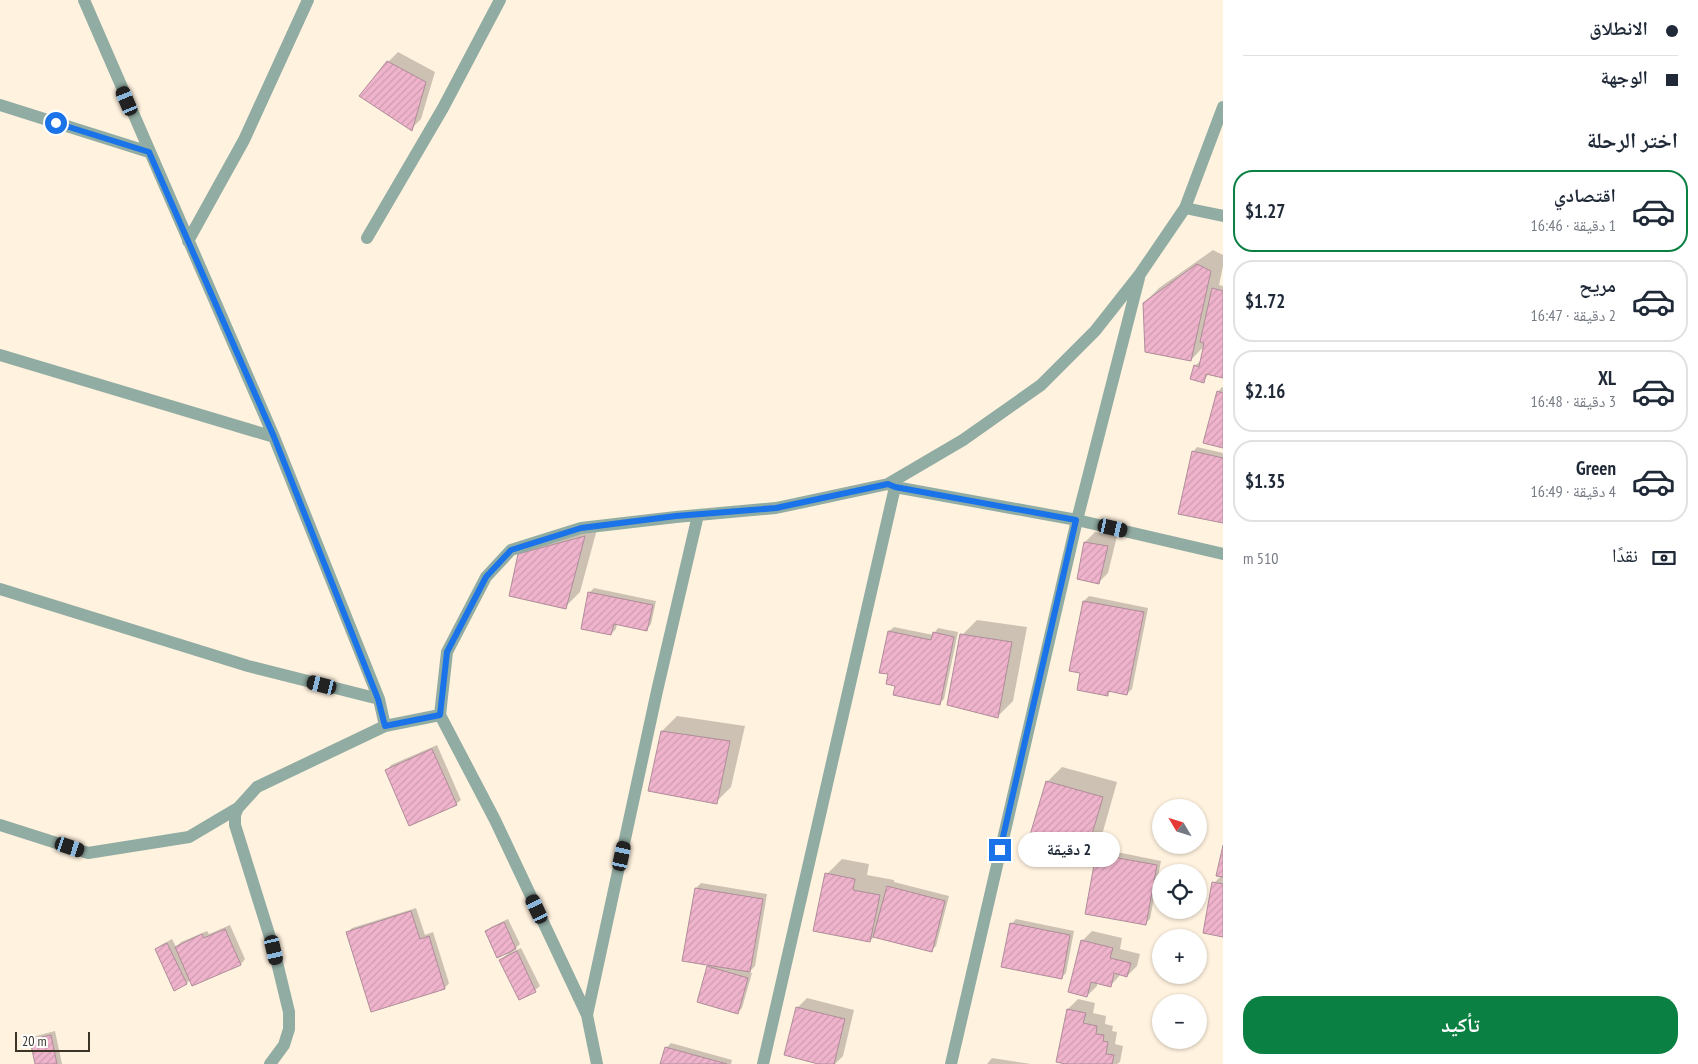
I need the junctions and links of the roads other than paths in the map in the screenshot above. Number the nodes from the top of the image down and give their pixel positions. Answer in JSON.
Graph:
{"nodes":[{"id":1,"x":84,"y":0,"type":"edge"},
{"id":2,"x":308,"y":0,"type":"edge"},
{"id":3,"x":500,"y":0,"type":"edge"},
{"id":4,"x":0,"y":105,"type":"edge"},
{"id":5,"x":1223,"y":108,"type":"edge"},
{"id":6,"x":149,"y":152,"type":"junction"},
{"id":7,"x":1185,"y":208,"type":"junction"},
{"id":8,"x":1223,"y":216,"type":"edge"},
{"id":9,"x":366,"y":238,"type":"dead end"},
{"id":10,"x":188,"y":241,"type":"junction"},
{"id":11,"x":1140,"y":274,"type":"junction"},
{"id":12,"x":0,"y":355,"type":"edge"},
{"id":13,"x":274,"y":437,"type":"junction"},
{"id":14,"x":891,"y":485,"type":"junction"},
{"id":15,"x":698,"y":515,"type":"junction"},
{"id":16,"x":1076,"y":520,"type":"junction"},
{"id":17,"x":1223,"y":554,"type":"edge"},
{"id":18,"x":0,"y":589,"type":"edge"},
{"id":19,"x":378,"y":699,"type":"junction"},
{"id":20,"x":440,"y":715,"type":"junction"},
{"id":21,"x":385,"y":726,"type":"junction"},
{"id":22,"x":238,"y":808,"type":"junction"},
{"id":23,"x":0,"y":825,"type":"edge"},
{"id":24,"x":587,"y":1015,"type":"junction"},
{"id":25,"x":270,"y":1064,"type":"edge"},
{"id":26,"x":597,"y":1064,"type":"edge"},
{"id":27,"x":763,"y":1064,"type":"edge"},
{"id":28,"x":951,"y":1064,"type":"edge"}],
"edges":[{"from":1,"to":6,"type":"street"},
{"from":2,"to":10,"type":"street"},
{"from":3,"to":9,"type":"street"},
{"from":4,"to":6,"type":"street"},
{"from":5,"to":7,"type":"street"},
{"from":6,"to":10,"type":"street"},
{"from":7,"to":8,"type":"street"},
{"from":7,"to":11,"type":"street"},
{"from":10,"to":13,"type":"street"},
{"from":11,"to":14,"type":"street"},
{"from":11,"to":16,"type":"street"},
{"from":12,"to":13,"type":"street"},
{"from":13,"to":19,"type":"street"},
{"from":14,"to":15,"type":"street"},
{"from":14,"to":16,"type":"street"},
{"from":14,"to":27,"type":"street"},
{"from":15,"to":20,"type":"street"},
{"from":15,"to":24,"type":"street"},
{"from":16,"to":17,"type":"street"},
{"from":16,"to":28,"type":"street"},
{"from":18,"to":19,"type":"street"},
{"from":19,"to":21,"type":"street"},
{"from":20,"to":21,"type":"street"},
{"from":20,"to":24,"type":"street"},
{"from":21,"to":22,"type":"street"},
{"from":22,"to":23,"type":"street"},
{"from":22,"to":25,"type":"street"},
{"from":24,"to":26,"type":"street"}]}
